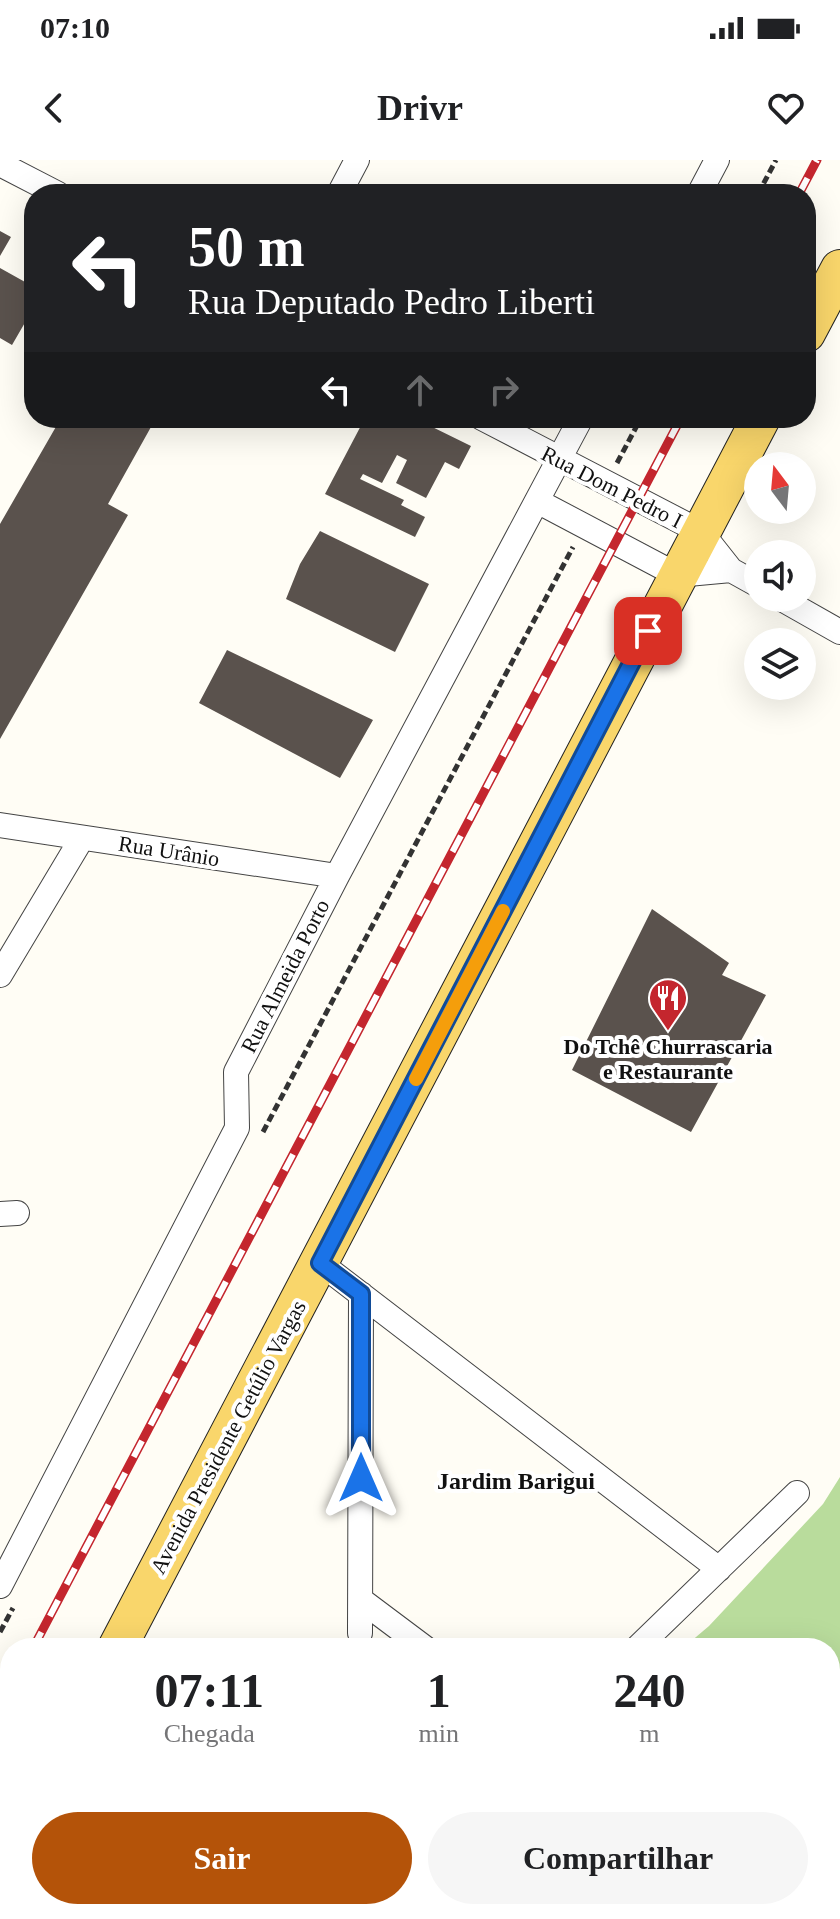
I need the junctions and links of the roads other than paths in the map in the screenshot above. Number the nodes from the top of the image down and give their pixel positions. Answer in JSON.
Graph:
{"nodes":[{"id":1,"x":357,"y":160,"type":"edge"},
{"id":2,"x":717,"y":160,"type":"edge"},
{"id":3,"x":0,"y":164,"type":"edge"},
{"id":4,"x":39,"y":184,"type":"edge"},
{"id":5,"x":344,"y":184,"type":"edge"},
{"id":6,"x":704,"y":184,"type":"edge"},
{"id":7,"x":840,"y":269,"type":"edge"},
{"id":8,"x":816,"y":314,"type":"edge"},
{"id":9,"x":501,"y":428,"type":"edge"},
{"id":10,"x":576,"y":428,"type":"edge"},
{"id":11,"x":756,"y":428,"type":"edge"},
{"id":12,"x":559,"y":459,"type":"junction"},
{"id":13,"x":537,"y":501,"type":"junction"},
{"id":14,"x":701,"y":532,"type":"junction"},
{"id":15,"x":731,"y":570,"type":"junction"},
{"id":16,"x":677,"y":575,"type":"junction"},
{"id":17,"x":744,"y":577,"type":"edge"},
{"id":18,"x":805,"y":612,"type":"edge"},
{"id":19,"x":840,"y":632,"type":"edge"},
{"id":20,"x":0,"y":825,"type":"edge"},
{"id":21,"x":82,"y":838,"type":"junction"},
{"id":22,"x":337,"y":876,"type":"junction"},
{"id":23,"x":0,"y":975,"type":"edge"},
{"id":24,"x":320,"y":1263,"type":"junction"},
{"id":25,"x":361,"y":1294,"type":"junction"},
{"id":26,"x":797,"y":1493,"type":"dead end"},
{"id":27,"x":719,"y":1569,"type":"junction"},
{"id":28,"x":7,"y":1596,"type":"edge"},
{"id":29,"x":361,"y":1600,"type":"junction"},
{"id":30,"x":360,"y":1633,"type":"dead end"},
{"id":31,"x":122,"y":1638,"type":"edge"},
{"id":32,"x":412,"y":1638,"type":"edge"},
{"id":33,"x":647,"y":1638,"type":"edge"}],
"edges":[{"from":1,"to":5,"type":"street"},
{"from":2,"to":6,"type":"street"},
{"from":3,"to":4,"type":"street"},
{"from":7,"to":8,"type":"main road"},
{"from":9,"to":12,"type":"street","name":"Rua Dom Pedro I"},
{"from":10,"to":12,"type":"street","name":"Rua Almeida Porto"},
{"from":11,"to":14,"type":"main road","name":"Avenida Presidente Getúlio Vargas"},
{"from":12,"to":13,"type":"street","name":"Rua Almeida Porto"},
{"from":12,"to":14,"type":"street","name":"Rua Dom Pedro I"},
{"from":13,"to":16,"type":"street"},
{"from":13,"to":22,"type":"street","name":"Rua Almeida Porto"},
{"from":14,"to":15,"type":"street"},
{"from":14,"to":16,"type":"main road","name":"Avenida Presidente Getúlio Vargas"},
{"from":15,"to":16,"type":"street"},
{"from":15,"to":17,"type":"street"},
{"from":16,"to":24,"type":"main road","name":"Avenida Presidente Getúlio Vargas"},
{"from":18,"to":19,"type":"street"},
{"from":20,"to":21,"type":"street","name":"Rua Urânio"},
{"from":21,"to":22,"type":"street","name":"Rua Urânio"},
{"from":21,"to":23,"type":"street"},
{"from":22,"to":28,"type":"street","name":"Rua Almeida Porto"},
{"from":24,"to":25,"type":"street"},
{"from":24,"to":31,"type":"main road","name":"Avenida Presidente Getúlio Vargas"},
{"from":25,"to":27,"type":"street"},
{"from":25,"to":29,"type":"street"},
{"from":26,"to":27,"type":"street"},
{"from":27,"to":33,"type":"street"},
{"from":29,"to":30,"type":"street"},
{"from":29,"to":32,"type":"street"}]}
